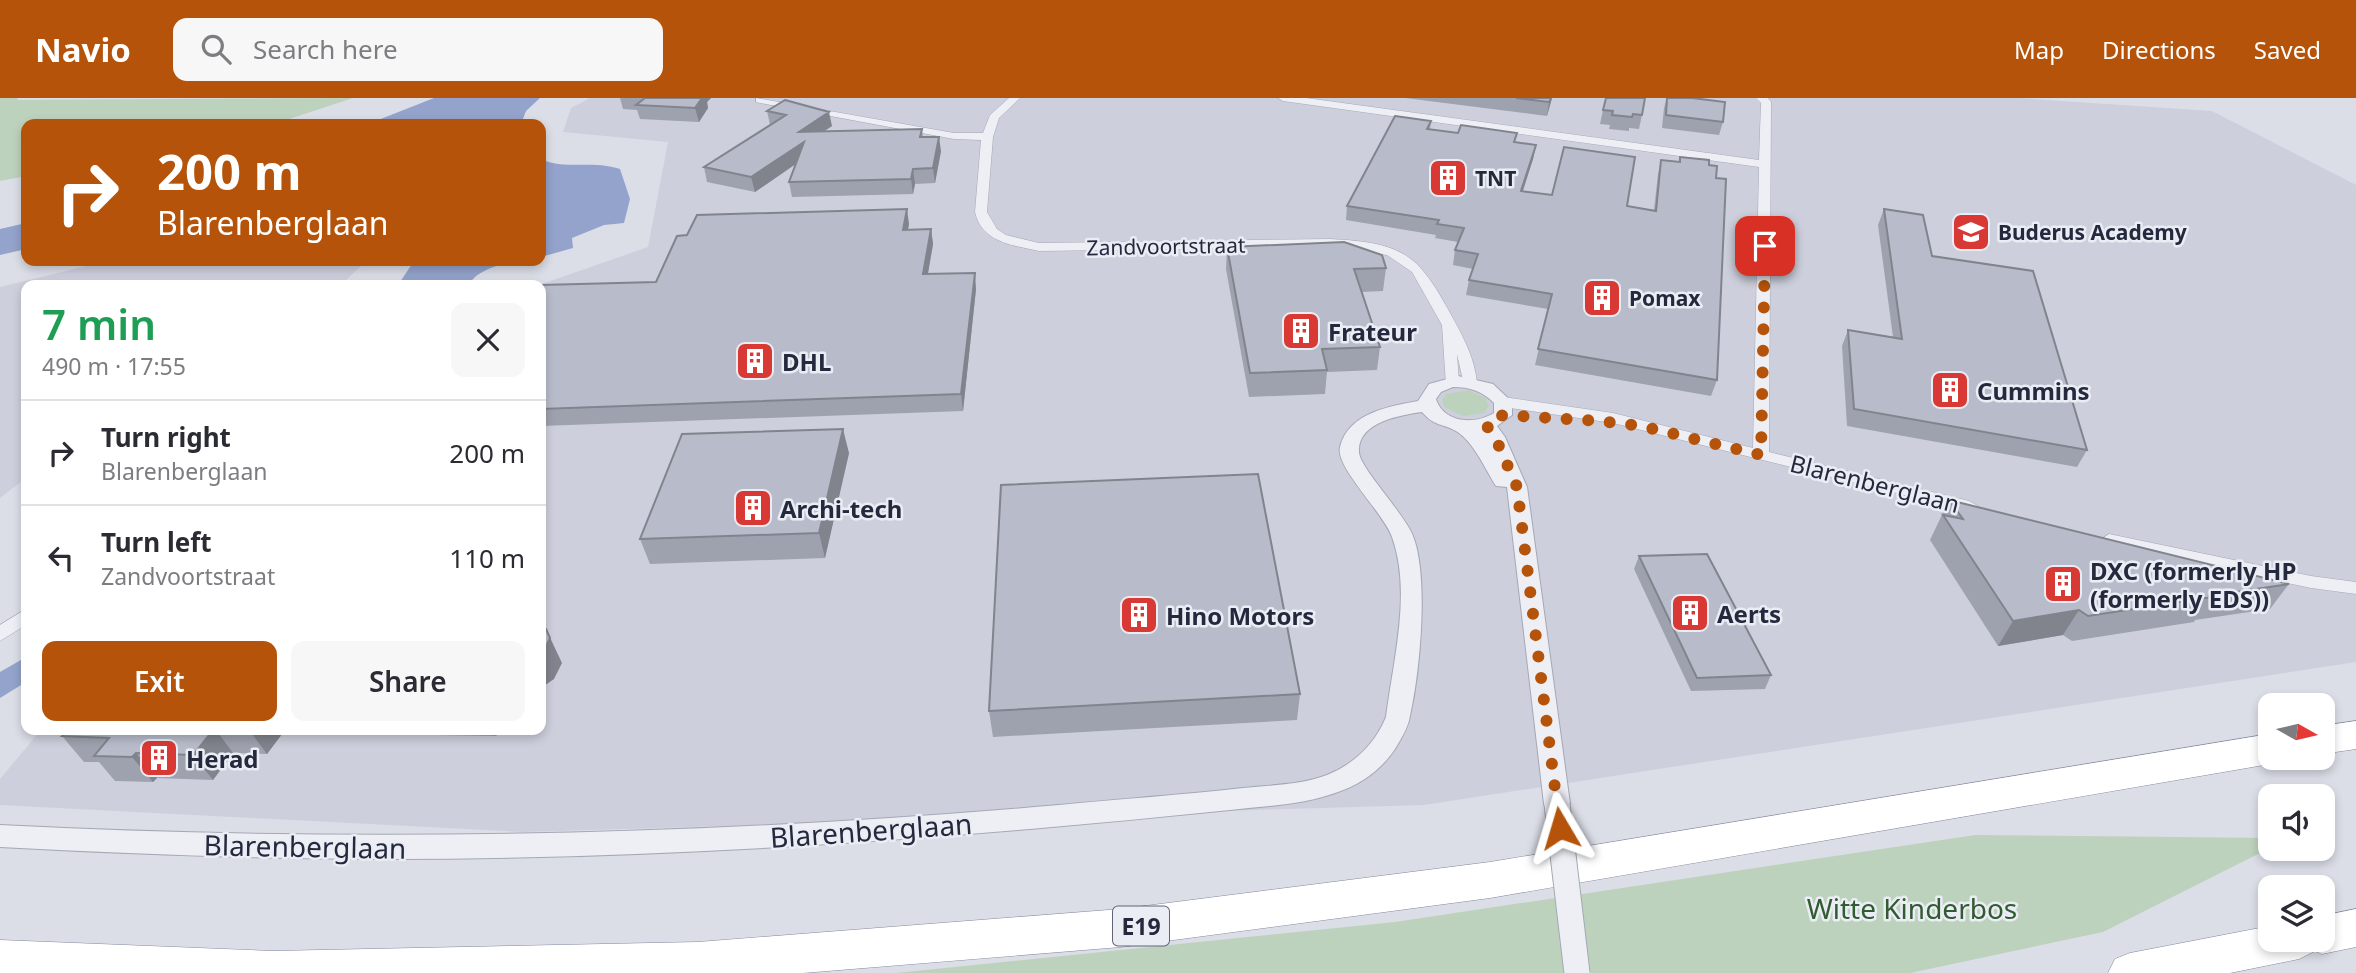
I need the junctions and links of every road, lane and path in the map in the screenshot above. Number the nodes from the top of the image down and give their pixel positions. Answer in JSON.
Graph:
{"nodes":[{"id":1,"x":1015,"y":98,"type":"edge"},
{"id":2,"x":1283,"y":98,"type":"edge"},
{"id":3,"x":1761,"y":98,"type":"edge"},
{"id":4,"x":760,"y":100,"type":"dead end"},
{"id":5,"x":987,"y":137,"type":"junction"},
{"id":6,"x":1766,"y":165,"type":"junction"},
{"id":7,"x":1460,"y":382,"type":"junction"},
{"id":8,"x":1432,"y":410,"type":"junction"},
{"id":9,"x":1498,"y":414,"type":"junction"},
{"id":10,"x":1462,"y":425,"type":"junction"},
{"id":11,"x":1761,"y":455,"type":"junction"},
{"id":12,"x":1986,"y":510,"type":"edge"},
{"id":13,"x":1519,"y":512,"type":"junction"},
{"id":14,"x":2091,"y":536,"type":"edge"},
{"id":15,"x":2356,"y":588,"type":"edge"},
{"id":16,"x":21,"y":619,"type":"edge"},
{"id":17,"x":0,"y":634,"type":"edge"},
{"id":18,"x":2356,"y":735,"type":"edge"},
{"id":19,"x":2335,"y":738,"type":"edge"},
{"id":20,"x":2258,"y":751,"type":"edge"},
{"id":21,"x":0,"y":836,"type":"edge"},
{"id":22,"x":2356,"y":928,"type":"edge"},
{"id":23,"x":2335,"y":932,"type":"edge"},
{"id":24,"x":2258,"y":948,"type":"edge"},
{"id":25,"x":0,"y":960,"type":"edge"},
{"id":26,"x":1577,"y":973,"type":"edge"},
{"id":27,"x":2130,"y":973,"type":"edge"}],
"edges":[{"from":1,"to":5,"type":"street","name":"Zandvoortstraat"},
{"from":2,"to":6,"type":"street"},
{"from":3,"to":6,"type":"street"},
{"from":4,"to":5,"type":"street"},
{"from":5,"to":7,"type":"street","name":"Zandvoortstraat"},
{"from":6,"to":11,"type":"street"},
{"from":7,"to":8,"type":"street"},
{"from":7,"to":9,"type":"street"},
{"from":8,"to":10,"type":"street"},
{"from":8,"to":21,"type":"street","name":"Blarenberglaan"},
{"from":9,"to":10,"type":"street"},
{"from":9,"to":11,"type":"street","name":"Blarenberglaan"},
{"from":9,"to":13,"type":"street"},
{"from":10,"to":13,"type":"street"},
{"from":11,"to":12,"type":"street","name":"Blarenberglaan"},
{"from":13,"to":26,"type":"street","bridge":true},
{"from":14,"to":15,"type":"street"},
{"from":16,"to":17,"type":"street"},
{"from":18,"to":19,"type":"highway"},
{"from":20,"to":25,"type":"highway","number":"E19"},
{"from":22,"to":23,"type":"highway"},
{"from":24,"to":27,"type":"highway"}]}
